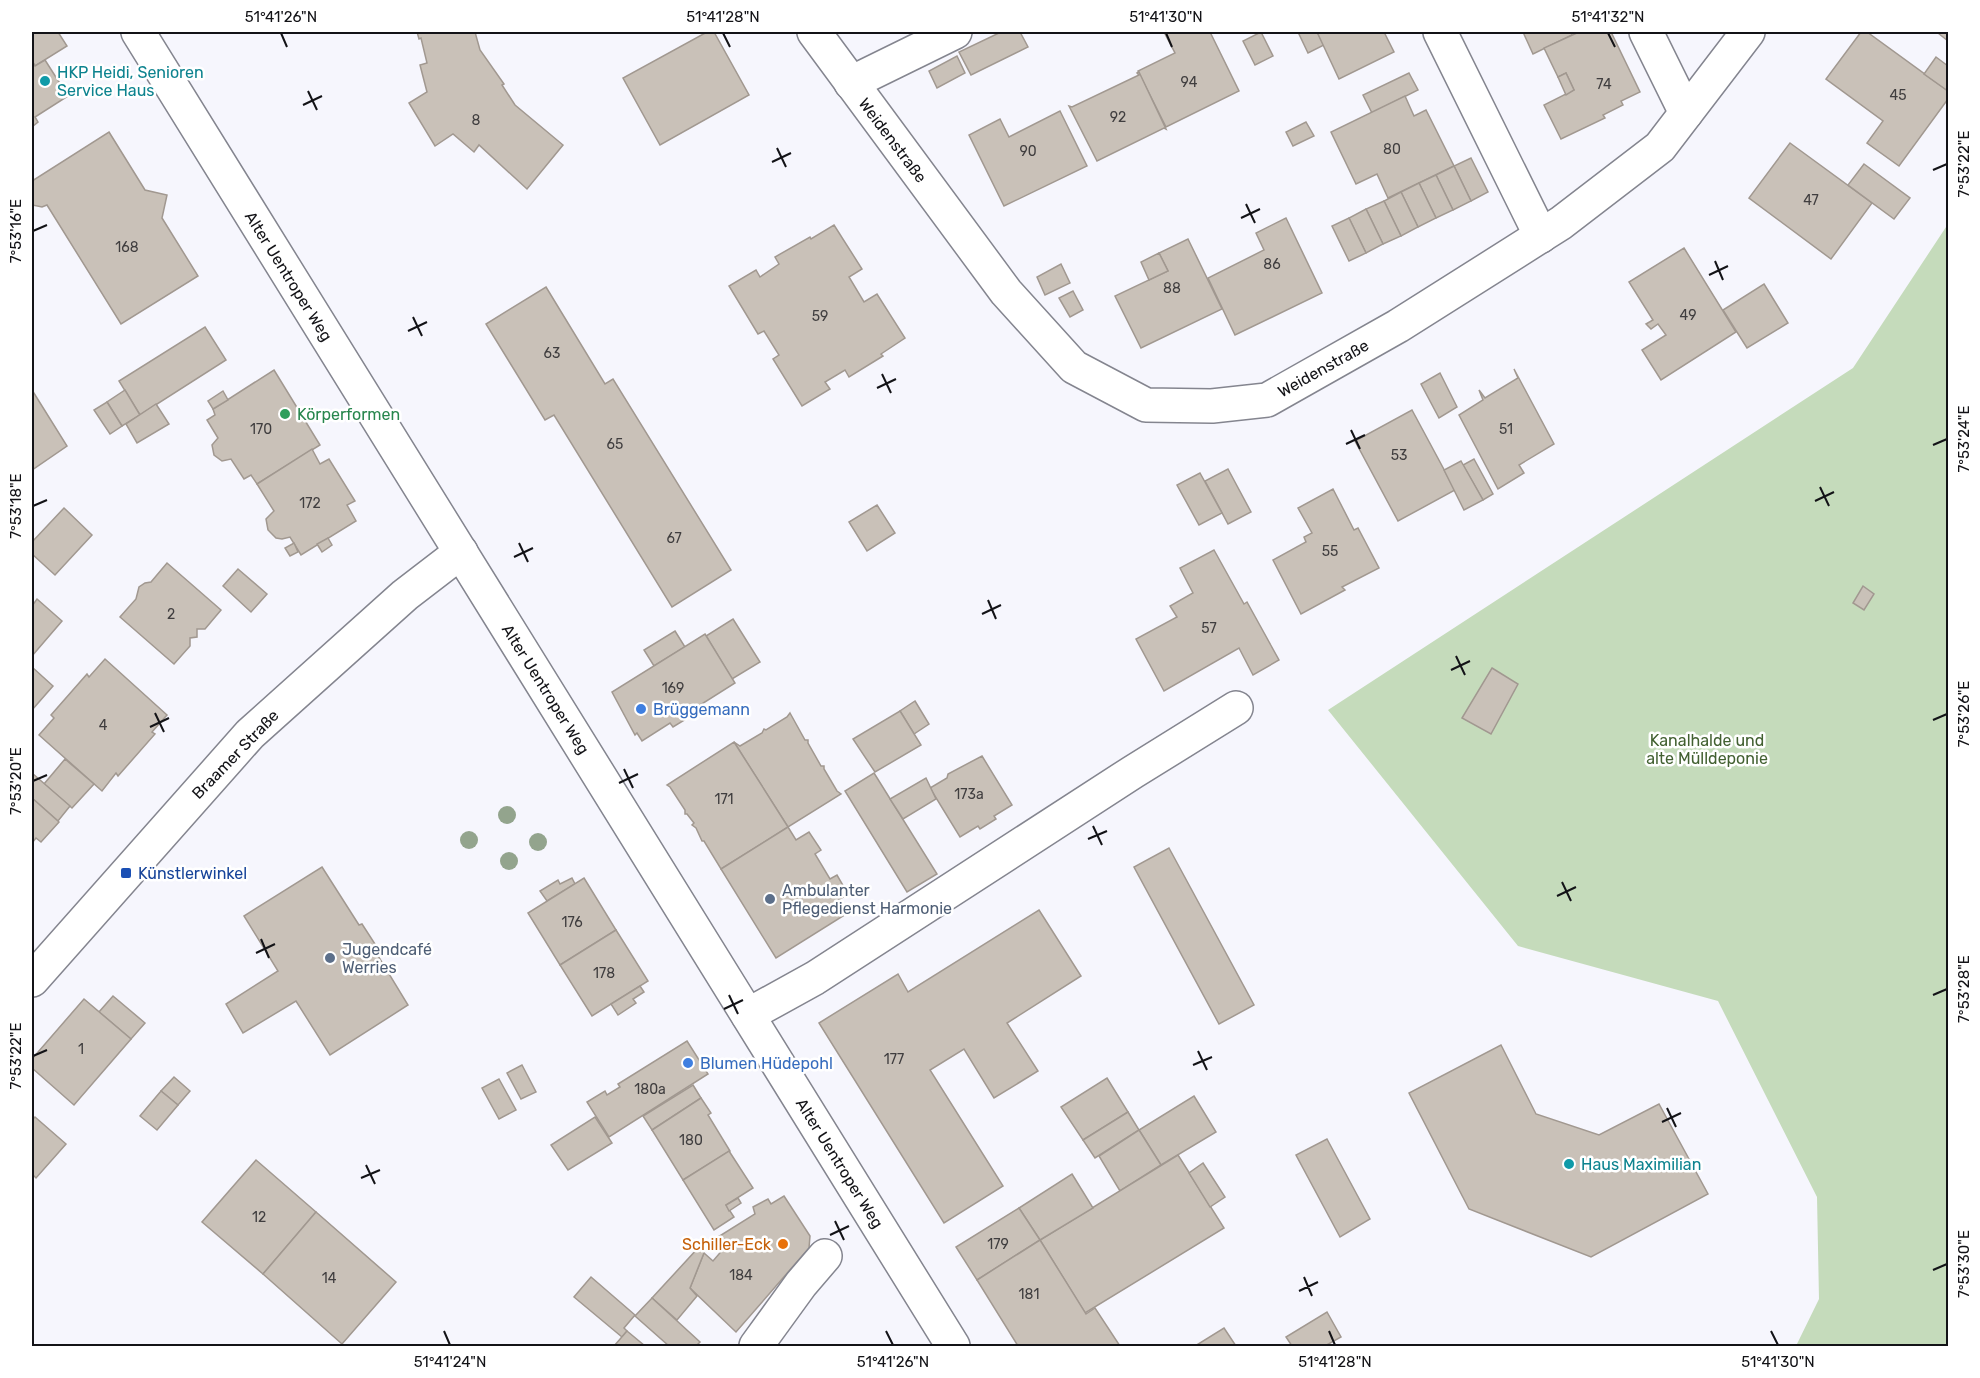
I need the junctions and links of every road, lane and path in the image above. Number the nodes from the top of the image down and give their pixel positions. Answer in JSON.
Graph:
{"nodes":[{"id":1,"x":138,"y":32,"type":"edge"},
{"id":2,"x":813,"y":32,"type":"edge"},
{"id":3,"x":956,"y":32,"type":"edge"},
{"id":4,"x":1440,"y":32,"type":"edge"},
{"id":5,"x":1646,"y":32,"type":"edge"},
{"id":6,"x":1748,"y":32,"type":"edge"},
{"id":7,"x":851,"y":83,"type":"junction"},
{"id":8,"x":1686,"y":113,"type":"junction"},
{"id":9,"x":1541,"y":236,"type":"junction"},
{"id":10,"x":461,"y":552,"type":"junction"},
{"id":11,"x":1236,"y":708,"type":"dead end"},
{"id":12,"x":32,"y":980,"type":"edge"},
{"id":13,"x":748,"y":1015,"type":"junction"},
{"id":14,"x":825,"y":1256,"type":"dead end"},
{"id":15,"x":756,"y":1347,"type":"edge"},
{"id":16,"x":953,"y":1347,"type":"edge"}],
"edges":[{"from":1,"to":10,"type":"street","name":"Alter Uentroper Weg"},
{"from":2,"to":7,"type":"street","name":"Weidenstraße"},
{"from":3,"to":7,"type":"street"},
{"from":4,"to":9,"type":"street"},
{"from":5,"to":8,"type":"street"},
{"from":6,"to":8,"type":"street","name":"Weidenstraße"},
{"from":7,"to":9,"type":"street","name":"Weidenstraße"},
{"from":8,"to":9,"type":"street","name":"Weidenstraße"},
{"from":10,"to":12,"type":"street","name":"Braamer Straße"},
{"from":10,"to":13,"type":"street","name":"Alter Uentroper Weg"},
{"from":11,"to":13,"type":"street"},
{"from":13,"to":16,"type":"street","name":"Alter Uentroper Weg"},
{"from":14,"to":15,"type":"street"}]}
